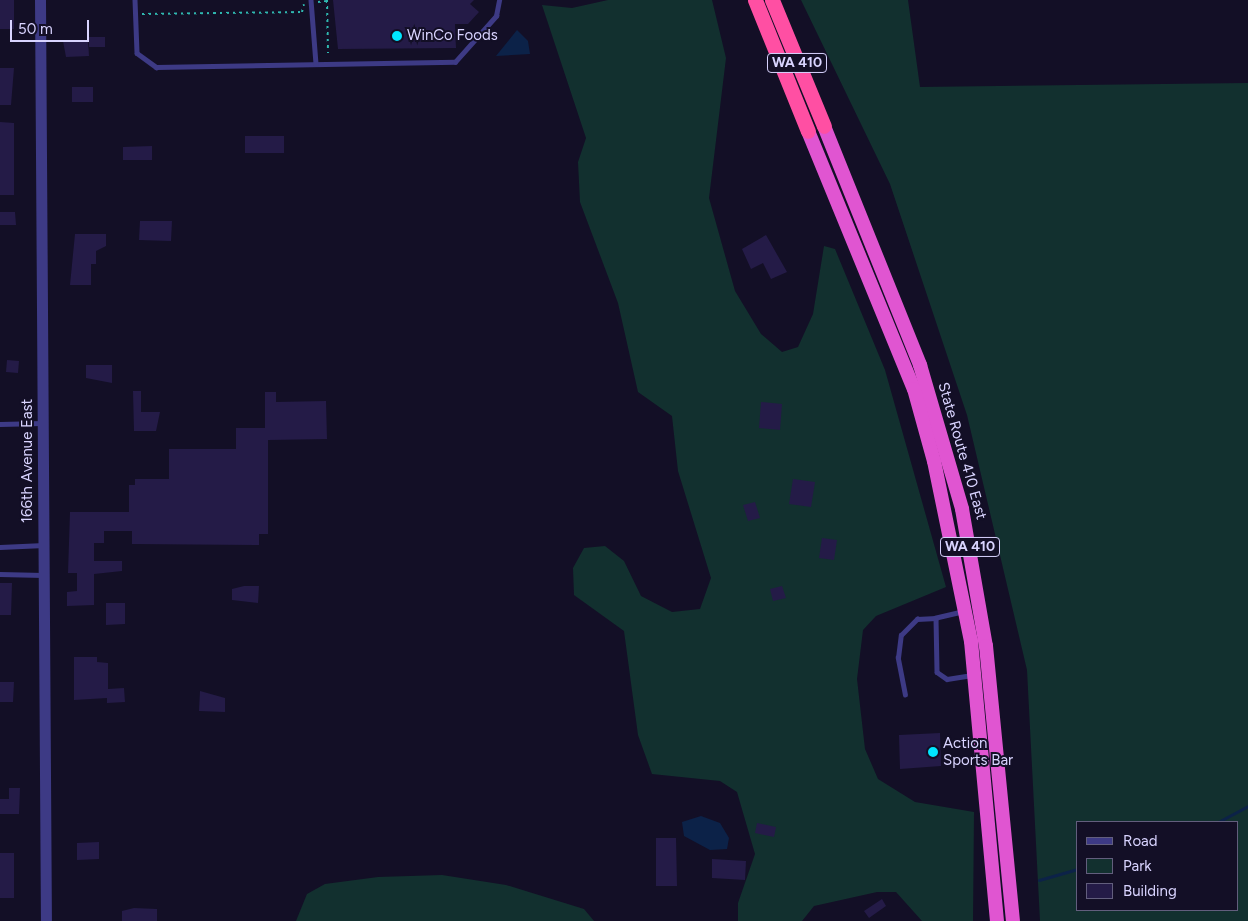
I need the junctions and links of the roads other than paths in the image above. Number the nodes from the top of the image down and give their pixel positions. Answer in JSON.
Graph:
{"nodes":[{"id":1,"x":40,"y":0,"type":"edge"},
{"id":2,"x":135,"y":0,"type":"edge"},
{"id":3,"x":498,"y":0,"type":"edge"},
{"id":4,"x":748,"y":0,"type":"edge"},
{"id":5,"x":755,"y":0,"type":"edge"},
{"id":6,"x":772,"y":0,"type":"edge"},
{"id":7,"x":311,"y":2,"type":"edge"},
{"id":8,"x":774,"y":50,"type":"junction"},
{"id":9,"x":316,"y":64,"type":"junction"},
{"id":10,"x":824,"y":126,"type":"joint"},
{"id":11,"x":808,"y":131,"type":"joint"},
{"id":12,"x":43,"y":423,"type":"junction"},
{"id":13,"x":0,"y":424,"type":"edge"},
{"id":14,"x":44,"y":545,"type":"junction"},
{"id":15,"x":0,"y":547,"type":"edge"},
{"id":16,"x":0,"y":574,"type":"edge"},
{"id":17,"x":44,"y":575,"type":"junction"},
{"id":18,"x":966,"y":611,"type":"junction"},
{"id":19,"x":936,"y":618,"type":"junction"},
{"id":20,"x":974,"y":675,"type":"junction"},
{"id":21,"x":905,"y":695,"type":"dead end"},
{"id":22,"x":46,"y":921,"type":"edge"},
{"id":23,"x":998,"y":921,"type":"edge"},
{"id":24,"x":1013,"y":921,"type":"edge"}],
"edges":[{"from":1,"to":12,"type":"street","name":"166th Avenue East"},
{"from":2,"to":9,"type":"lane"},
{"from":3,"to":9,"type":"lane"},
{"from":4,"to":8,"type":"highway"},
{"from":5,"to":8,"type":"highway","number":"WA 410"},
{"from":6,"to":10,"type":"highway","number":"WA 410"},
{"from":7,"to":9,"type":"lane"},
{"from":8,"to":11,"type":"highway","number":"WA 410"},
{"from":10,"to":24,"type":"highway","name":"State Route 410 East","number":"WA 410"},
{"from":11,"to":18,"type":"highway","name":"State Route 410 East","number":"WA 410"},
{"from":12,"to":13,"type":"lane"},
{"from":12,"to":14,"type":"street","name":"166th Avenue East"},
{"from":14,"to":15,"type":"lane"},
{"from":14,"to":17,"type":"street","name":"166th Avenue East"},
{"from":16,"to":17,"type":"lane"},
{"from":17,"to":22,"type":"street","name":"166th Avenue East"},
{"from":18,"to":19,"type":"lane"},
{"from":18,"to":20,"type":"highway","name":"State Route 410 East","number":"WA 410"},
{"from":19,"to":20,"type":"lane"},
{"from":19,"to":21,"type":"lane"},
{"from":20,"to":23,"type":"highway","name":"State Route 410 East","number":"WA 410"}]}
